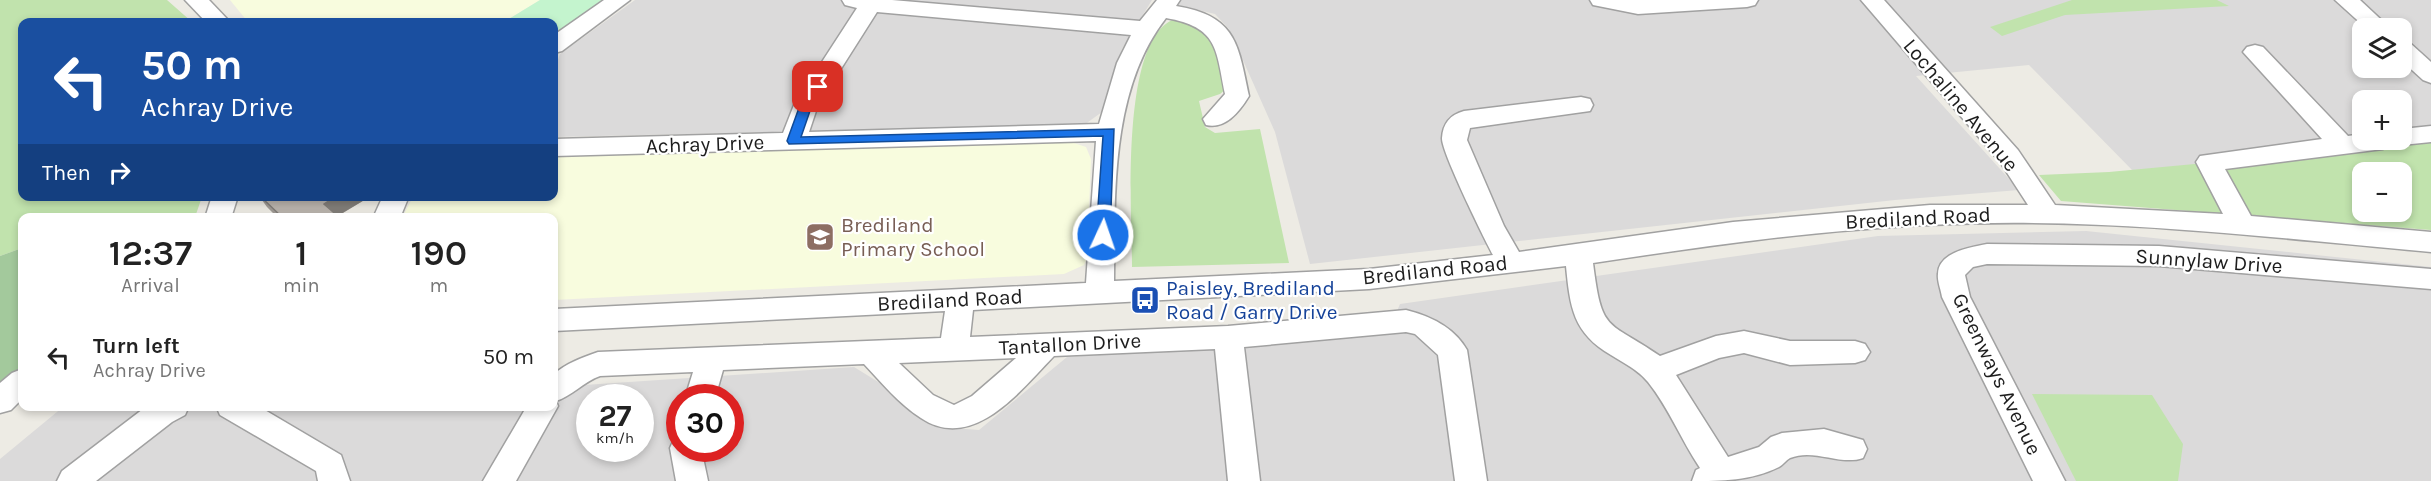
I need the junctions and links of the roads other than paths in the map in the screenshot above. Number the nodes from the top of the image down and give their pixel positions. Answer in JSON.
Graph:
{"nodes":[{"id":1,"x":196,"y":0,"type":"edge"},
{"id":2,"x":620,"y":0,"type":"edge"},
{"id":3,"x":1601,"y":0,"type":"edge"},
{"id":4,"x":1747,"y":0,"type":"edge"},
{"id":5,"x":1872,"y":0,"type":"edge"},
{"id":6,"x":2346,"y":0,"type":"edge"},
{"id":7,"x":866,"y":2,"type":"edge"},
{"id":8,"x":1158,"y":13,"type":"edge"},
{"id":9,"x":215,"y":18,"type":"edge"},
{"id":10,"x":2367,"y":18,"type":"edge"},
{"id":11,"x":558,"y":43,"type":"edge"},
{"id":12,"x":2255,"y":52,"type":"dead end"},
{"id":13,"x":2415,"y":55,"type":"edge"},
{"id":14,"x":2431,"y":75,"type":"edge"},
{"id":15,"x":1581,"y":105,"type":"dead end"},
{"id":16,"x":1215,"y":119,"type":"dead end"},
{"id":17,"x":1109,"y":132,"type":"junction"},
{"id":18,"x":2431,"y":134,"type":"edge"},
{"id":19,"x":2412,"y":136,"type":"edge"},
{"id":20,"x":793,"y":141,"type":"junction"},
{"id":21,"x":2352,"y":143,"type":"edge"},
{"id":22,"x":2341,"y":144,"type":"junction"},
{"id":23,"x":558,"y":148,"type":"edge"},
{"id":24,"x":2046,"y":212,"type":"junction"},
{"id":25,"x":2242,"y":225,"type":"junction"},
{"id":26,"x":2422,"y":242,"type":"edge"},
{"id":27,"x":1578,"y":255,"type":"junction"},
{"id":28,"x":1987,"y":255,"type":"joint"},
{"id":29,"x":1511,"y":262,"type":"junction"},
{"id":30,"x":2431,"y":268,"type":"edge"},
{"id":31,"x":2431,"y":279,"type":"edge"},
{"id":32,"x":1100,"y":292,"type":"junction"},
{"id":33,"x":960,"y":301,"type":"junction"},
{"id":34,"x":558,"y":320,"type":"edge"},
{"id":35,"x":1228,"y":337,"type":"junction"},
{"id":36,"x":1047,"y":344,"type":"junction"},
{"id":37,"x":954,"y":350,"type":"junction"},
{"id":38,"x":1855,"y":352,"type":"dead end"},
{"id":39,"x":872,"y":354,"type":"junction"},
{"id":40,"x":712,"y":359,"type":"junction"},
{"id":41,"x":1656,"y":370,"type":"junction"},
{"id":42,"x":704,"y":384,"type":"edge"},
{"id":43,"x":18,"y":385,"type":"edge"},
{"id":44,"x":558,"y":387,"type":"edge"},
{"id":45,"x":0,"y":401,"type":"edge"},
{"id":46,"x":165,"y":411,"type":"edge"},
{"id":47,"x":240,"y":411,"type":"edge"},
{"id":48,"x":540,"y":411,"type":"edge"},
{"id":49,"x":1852,"y":449,"type":"dead end"},
{"id":50,"x":688,"y":462,"type":"edge"},
{"id":51,"x":1714,"y":477,"type":"edge"},
{"id":52,"x":73,"y":481,"type":"edge"},
{"id":53,"x":334,"y":481,"type":"edge"},
{"id":54,"x":499,"y":481,"type":"edge"},
{"id":55,"x":692,"y":481,"type":"edge"},
{"id":56,"x":1244,"y":481,"type":"edge"},
{"id":57,"x":1471,"y":481,"type":"edge"},
{"id":58,"x":2049,"y":481,"type":"edge"}],
"edges":[{"from":1,"to":9,"type":"street"},
{"from":2,"to":11,"type":"street"},
{"from":3,"to":4,"type":"street"},
{"from":5,"to":24,"type":"street","name":"Lochaline Avenue"},
{"from":6,"to":10,"type":"street"},
{"from":7,"to":8,"type":"street"},
{"from":7,"to":20,"type":"street"},
{"from":8,"to":16,"type":"street"},
{"from":8,"to":17,"type":"street"},
{"from":12,"to":22,"type":"street"},
{"from":13,"to":14,"type":"street"},
{"from":15,"to":29,"type":"street"},
{"from":17,"to":20,"type":"street","name":"Achray Drive"},
{"from":17,"to":32,"type":"street"},
{"from":18,"to":19,"type":"street"},
{"from":20,"to":23,"type":"street","name":"Achray Drive"},
{"from":21,"to":22,"type":"street"},
{"from":22,"to":25,"type":"street"},
{"from":24,"to":25,"type":"street","name":"Brediland Road"},
{"from":24,"to":27,"type":"street","name":"Brediland Road"},
{"from":25,"to":26,"type":"street","name":"Brediland Road"},
{"from":26,"to":30,"type":"street"},
{"from":27,"to":29,"type":"street","name":"Brediland Road"},
{"from":27,"to":41,"type":"street"},
{"from":28,"to":31,"type":"street","name":"Sunnylaw Drive"},
{"from":28,"to":58,"type":"street","name":"Greenways Avenue"},
{"from":29,"to":32,"type":"street","name":"Brediland Road"},
{"from":32,"to":33,"type":"street","name":"Brediland Road"},
{"from":33,"to":34,"type":"street","name":"Brediland Road"},
{"from":33,"to":37,"type":"street"},
{"from":35,"to":36,"type":"street","name":"Tantallon Drive"},
{"from":35,"to":56,"type":"street"},
{"from":35,"to":57,"type":"street","name":"Tantallon Drive"},
{"from":36,"to":37,"type":"street","name":"Tantallon Drive"},
{"from":36,"to":39,"type":"street"},
{"from":37,"to":39,"type":"street","name":"Tantallon Drive"},
{"from":38,"to":41,"type":"street"},
{"from":39,"to":40,"type":"street","name":"Tantallon Drive"},
{"from":40,"to":42,"type":"street"},
{"from":40,"to":44,"type":"street","name":"Tantallon Drive"},
{"from":41,"to":51,"type":"street"},
{"from":43,"to":45,"type":"street"},
{"from":46,"to":52,"type":"street"},
{"from":47,"to":53,"type":"street"},
{"from":48,"to":54,"type":"street"},
{"from":49,"to":51,"type":"street"},
{"from":50,"to":55,"type":"street"}]}
